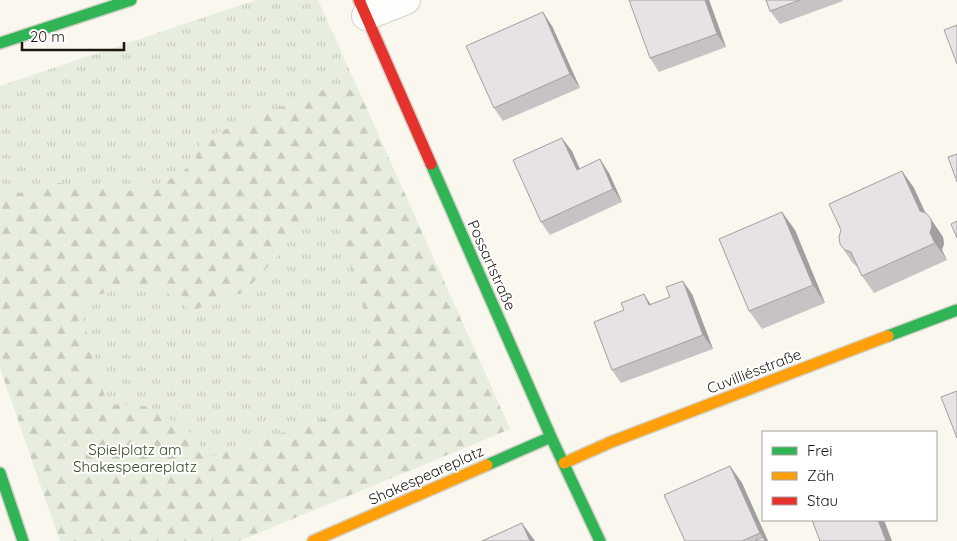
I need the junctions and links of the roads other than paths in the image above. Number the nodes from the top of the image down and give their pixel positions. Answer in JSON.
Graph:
{"nodes":[{"id":1,"x":131,"y":0,"type":"edge"},
{"id":2,"x":406,"y":0,"type":"edge"},
{"id":3,"x":363,"y":8,"type":"edge"},
{"id":4,"x":0,"y":43,"type":"edge"},
{"id":5,"x":957,"y":310,"type":"edge"},
{"id":6,"x":551,"y":437,"type":"junction"},
{"id":7,"x":564,"y":463,"type":"junction"},
{"id":8,"x":0,"y":473,"type":"edge"},
{"id":9,"x":23,"y":541,"type":"edge"},
{"id":10,"x":313,"y":541,"type":"edge"},
{"id":11,"x":600,"y":541,"type":"edge"}],
"edges":[{"from":1,"to":4,"type":"street"},
{"from":2,"to":3,"type":"street"},
{"from":3,"to":6,"type":"street","name":"Possartstraße"},
{"from":5,"to":7,"type":"street","name":"Cuvilliésstraße"},
{"from":6,"to":7,"type":"street","name":"Possartstraße"},
{"from":6,"to":10,"type":"street","name":"Shakespeareplatz"},
{"from":7,"to":11,"type":"street","name":"Possartstraße"},
{"from":8,"to":9,"type":"street"}]}
